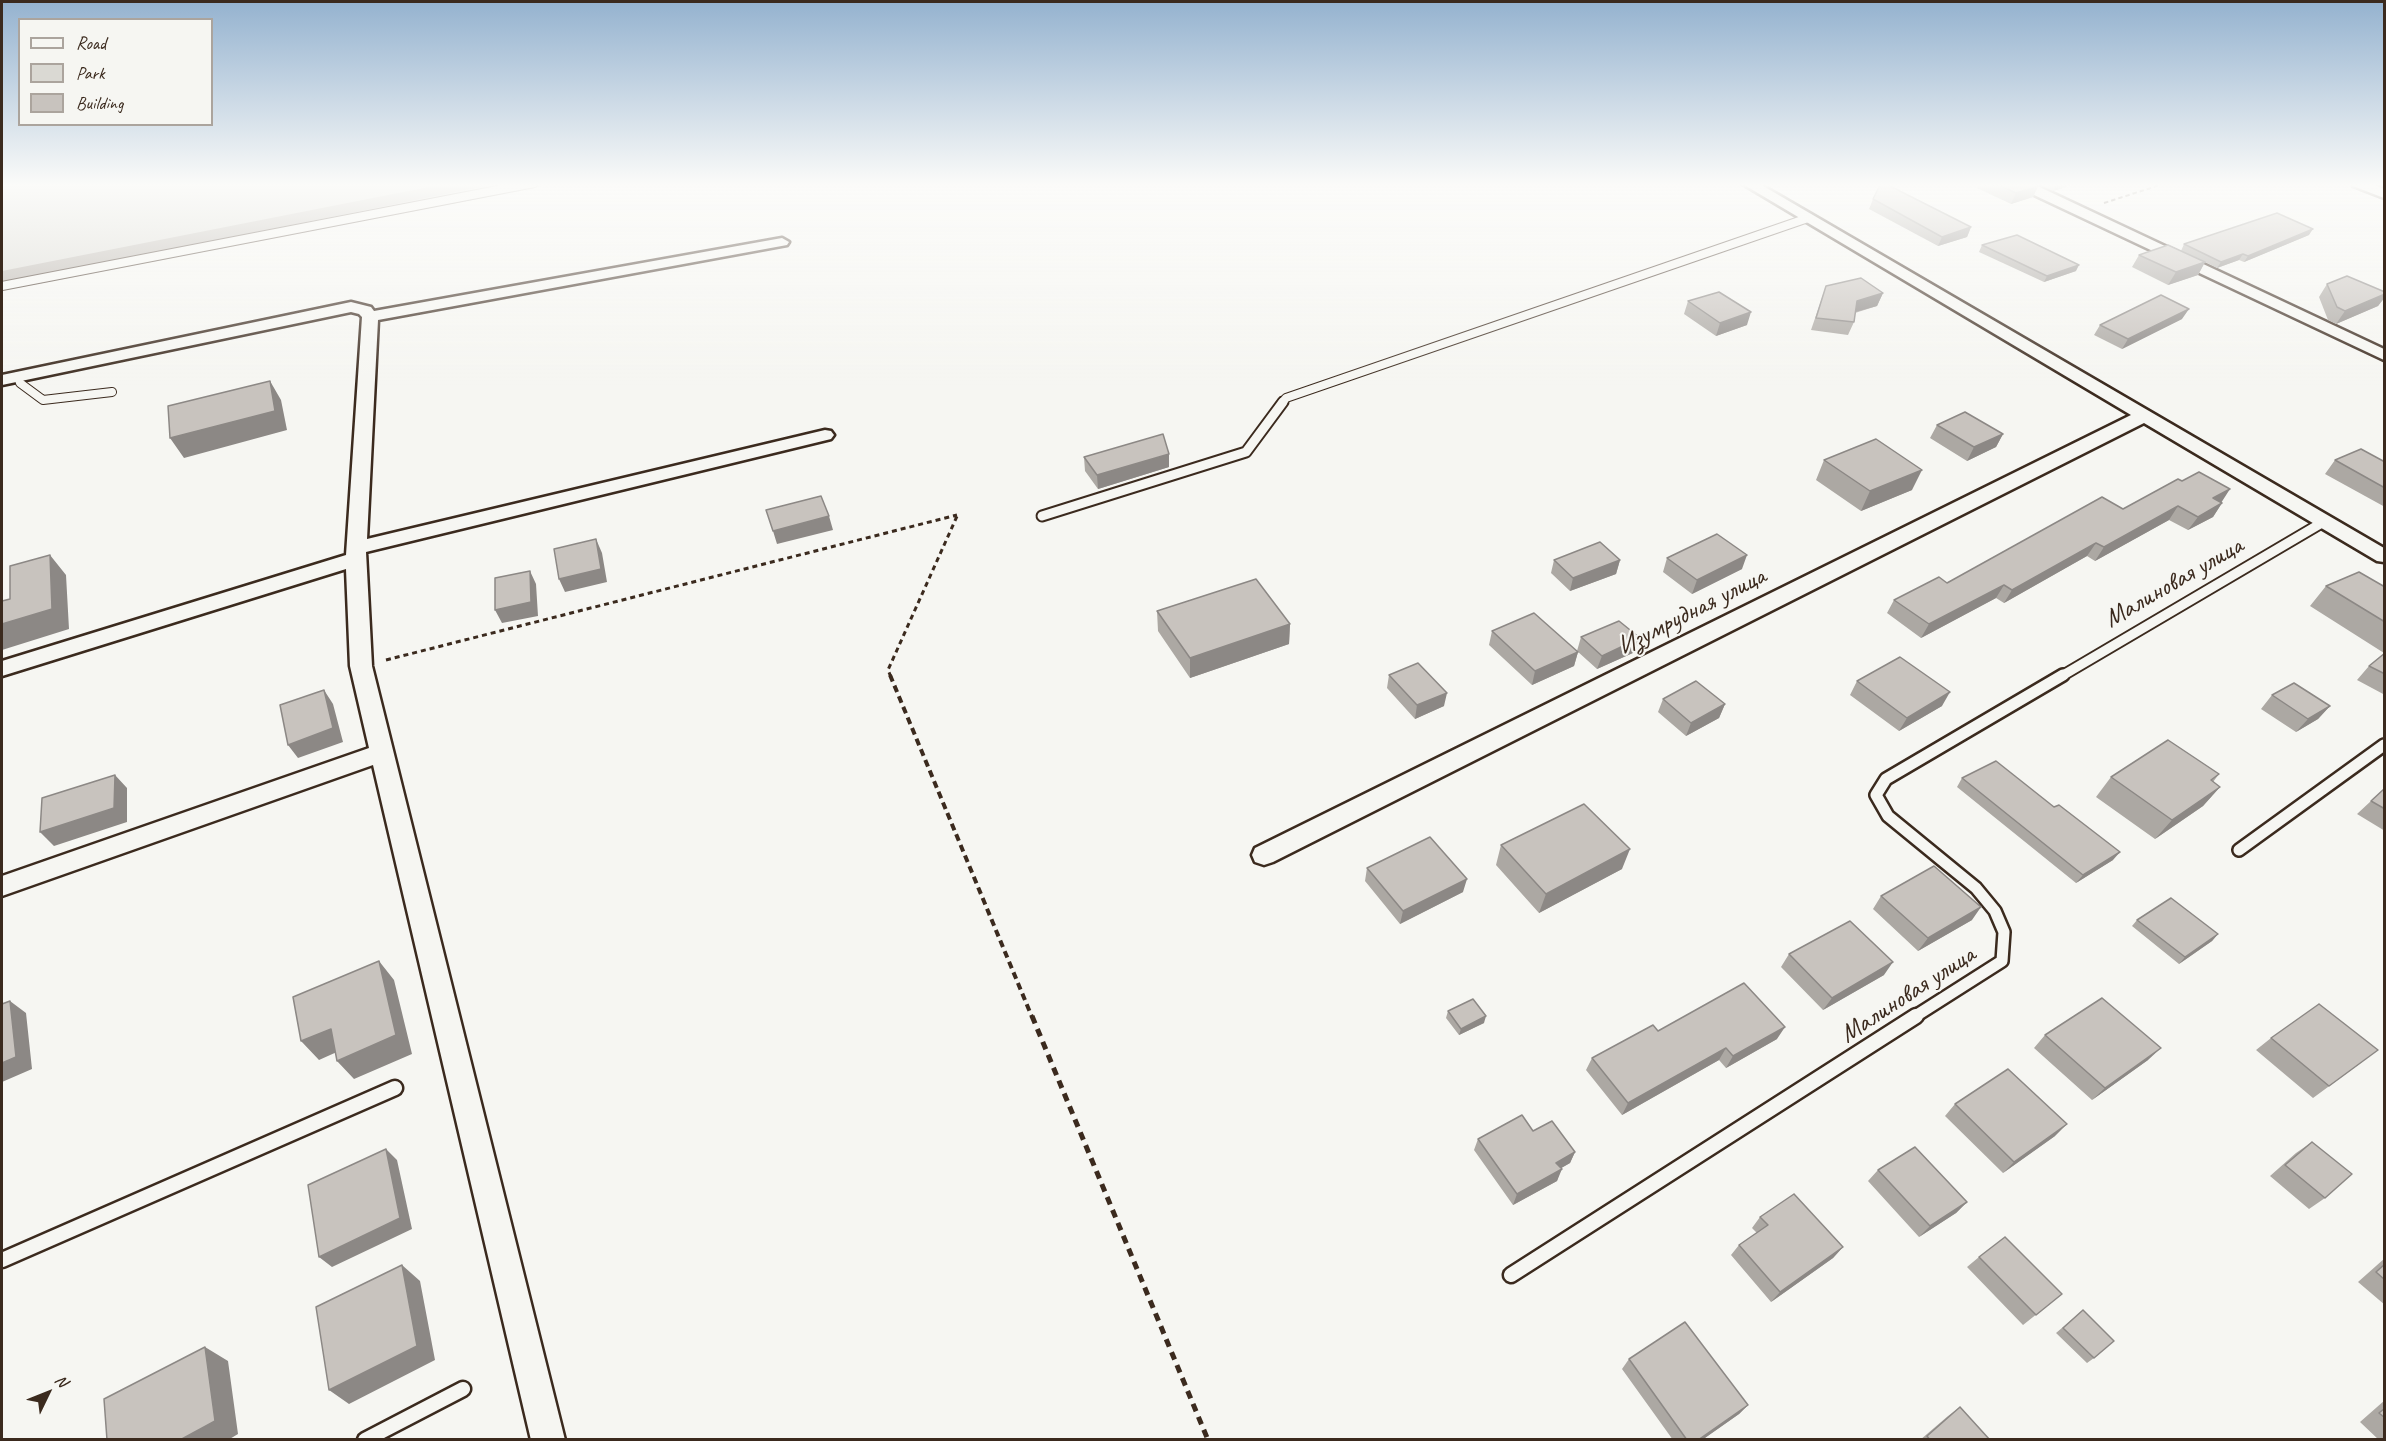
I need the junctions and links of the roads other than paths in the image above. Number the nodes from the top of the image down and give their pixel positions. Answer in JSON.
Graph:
{"nodes":[{"id":1,"x":187,"y":250,"type":"edge"},
{"id":2,"x":737,"y":250,"type":"edge"},
{"id":3,"x":1714,"y":250,"type":"edge"},
{"id":4,"x":1863,"y":250,"type":"edge"},
{"id":5,"x":2161,"y":250,"type":"edge"},
{"id":6,"x":2,"y":286,"type":"edge"},
{"id":7,"x":370,"y":317,"type":"junction"},
{"id":8,"x":2385,"y":355,"type":"edge"},
{"id":9,"x":10,"y":378,"type":"edge"},
{"id":10,"x":112,"y":392,"type":"dead end"},
{"id":11,"x":2144,"y":416,"type":"junction"},
{"id":12,"x":825,"y":435,"type":"dead end"},
{"id":13,"x":1042,"y":516,"type":"dead end"},
{"id":14,"x":2325,"y":521,"type":"junction"},
{"id":15,"x":357,"y":553,"type":"junction"},
{"id":16,"x":2385,"y":556,"type":"edge"},
{"id":17,"x":2,"y":669,"type":"edge"},
{"id":18,"x":2385,"y":745,"type":"edge"},
{"id":19,"x":382,"y":753,"type":"junction"},
{"id":20,"x":2239,"y":850,"type":"dead end"},
{"id":21,"x":1264,"y":855,"type":"dead end"},
{"id":22,"x":2,"y":886,"type":"edge"},
{"id":23,"x":395,"y":1088,"type":"dead end"},
{"id":24,"x":2,"y":1260,"type":"edge"},
{"id":25,"x":1511,"y":1275,"type":"dead end"},
{"id":26,"x":463,"y":1389,"type":"dead end"},
{"id":27,"x":365,"y":1440,"type":"edge"},
{"id":28,"x":548,"y":1440,"type":"edge"}],
"edges":[{"from":1,"to":6,"type":"lane"},
{"from":2,"to":7,"type":"street"},
{"from":3,"to":13,"type":"lane"},
{"from":4,"to":11,"type":"street"},
{"from":5,"to":8,"type":"street"},
{"from":7,"to":9,"type":"street"},
{"from":7,"to":15,"type":"street"},
{"from":9,"to":10,"type":"lane"},
{"from":11,"to":14,"type":"street"},
{"from":11,"to":21,"type":"street","name":"Изумрудная улица"},
{"from":12,"to":15,"type":"street"},
{"from":14,"to":16,"type":"street"},
{"from":14,"to":25,"type":"lane","name":"Малиновая улица"},
{"from":15,"to":17,"type":"street"},
{"from":15,"to":19,"type":"street"},
{"from":18,"to":20,"type":"lane"},
{"from":19,"to":22,"type":"street"},
{"from":19,"to":28,"type":"street"},
{"from":23,"to":24,"type":"lane"},
{"from":26,"to":27,"type":"lane"}]}
